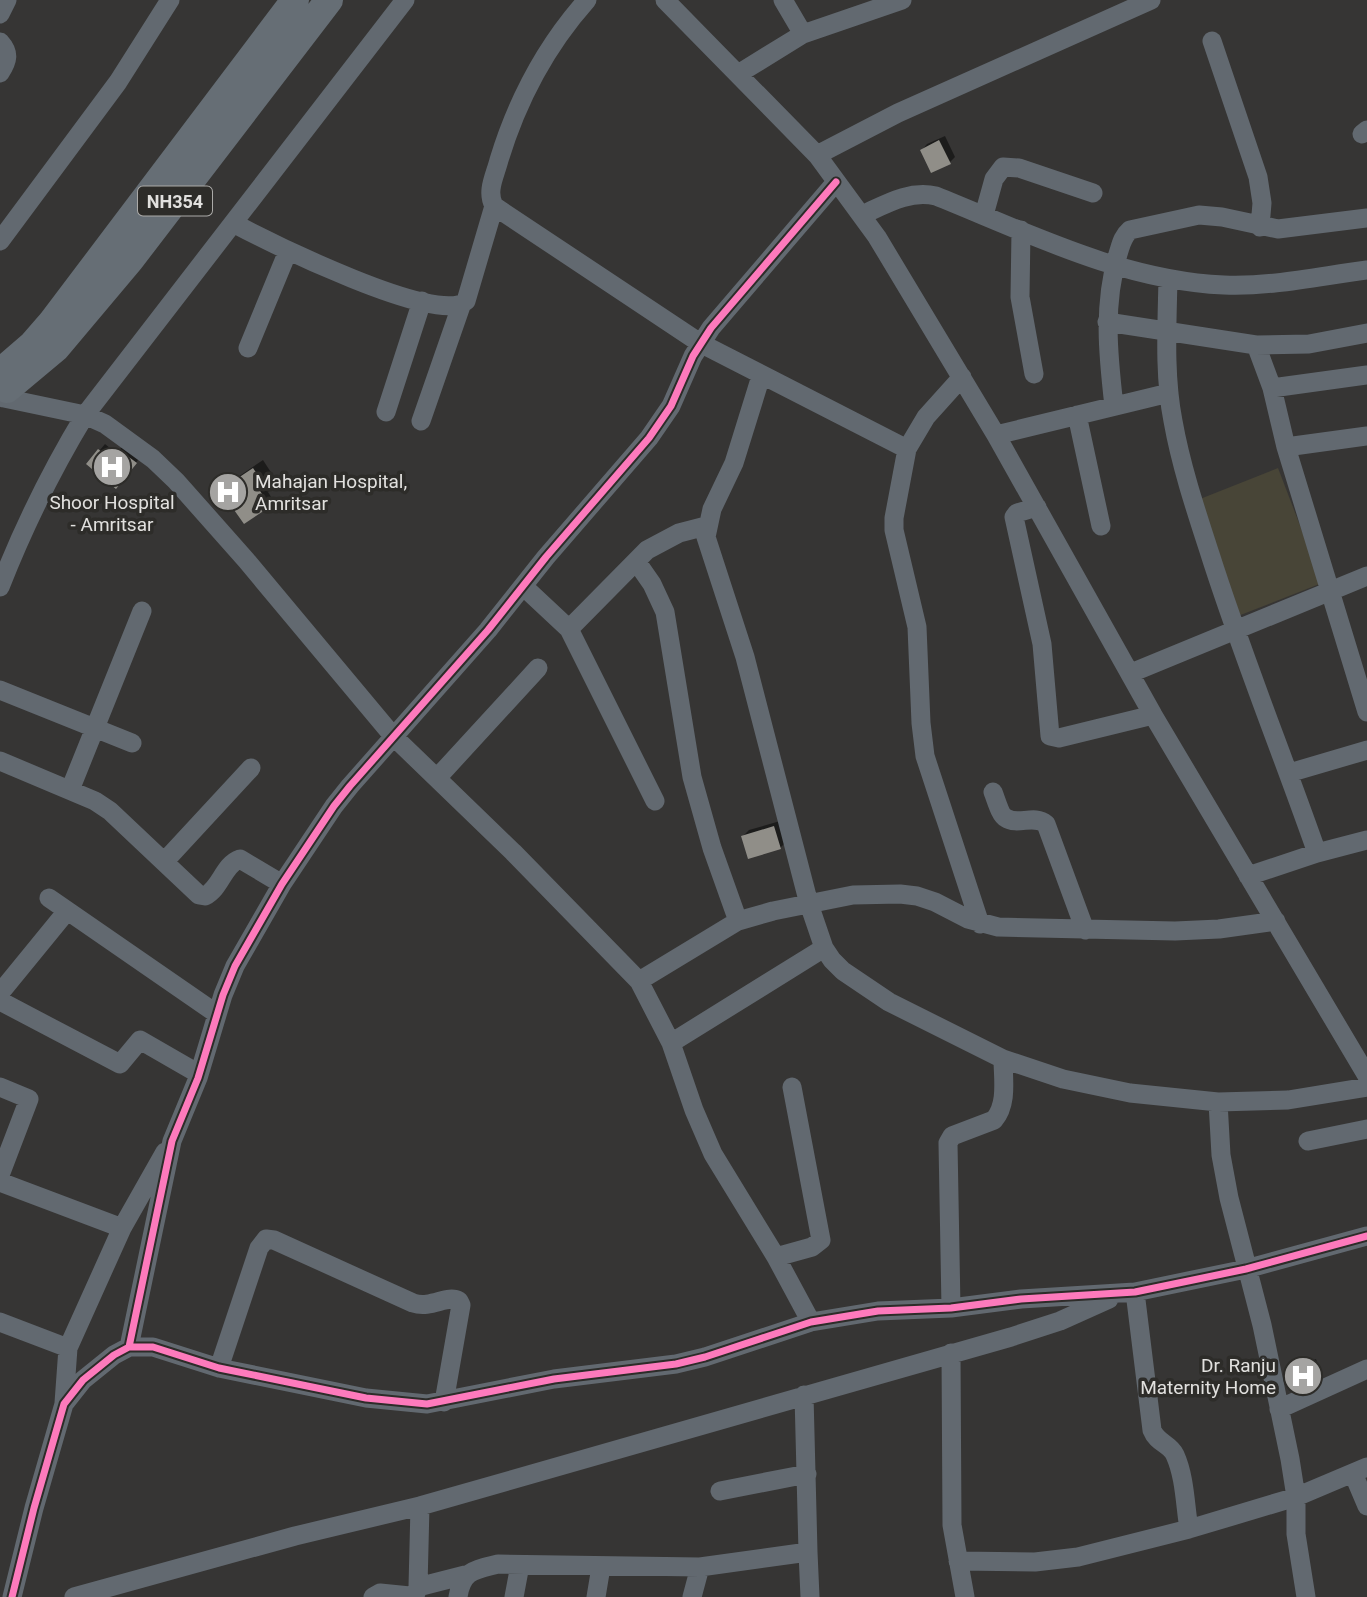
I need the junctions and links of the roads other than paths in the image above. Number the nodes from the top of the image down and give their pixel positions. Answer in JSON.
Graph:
{"nodes":[{"id":1,"x":7,"y":0,"type":"edge"},
{"id":2,"x":170,"y":0,"type":"edge"},
{"id":3,"x":295,"y":0,"type":"edge"},
{"id":4,"x":329,"y":0,"type":"edge"},
{"id":5,"x":405,"y":0,"type":"edge"},
{"id":6,"x":587,"y":0,"type":"edge"},
{"id":7,"x":665,"y":0,"type":"edge"},
{"id":8,"x":783,"y":0,"type":"edge"},
{"id":9,"x":902,"y":0,"type":"edge"},
{"id":10,"x":1151,"y":0,"type":"edge"},
{"id":11,"x":0,"y":14,"type":"edge"},
{"id":12,"x":803,"y":34,"type":"junction"},
{"id":13,"x":1212,"y":41,"type":"dead end"},
{"id":14,"x":0,"y":42,"type":"edge"},
{"id":15,"x":0,"y":74,"type":"edge"},
{"id":16,"x":737,"y":74,"type":"junction"},
{"id":17,"x":817,"y":155,"type":"junction"},
{"id":18,"x":836,"y":182,"type":"junction"},
{"id":19,"x":1093,"y":192,"type":"dead end"},
{"id":20,"x":494,"y":206,"type":"junction"},
{"id":21,"x":862,"y":215,"type":"junction"},
{"id":22,"x":984,"y":215,"type":"junction"},
{"id":23,"x":1367,"y":218,"type":"edge"},
{"id":24,"x":233,"y":223,"type":"junction"},
{"id":25,"x":1260,"y":227,"type":"junction"},
{"id":26,"x":1021,"y":230,"type":"junction"},
{"id":27,"x":0,"y":241,"type":"edge"},
{"id":28,"x":288,"y":251,"type":"junction"},
{"id":29,"x":1115,"y":265,"type":"junction"},
{"id":30,"x":1367,"y":270,"type":"edge"},
{"id":31,"x":1168,"y":279,"type":"junction"},
{"id":32,"x":422,"y":301,"type":"junction"},
{"id":33,"x":461,"y":306,"type":"junction"},
{"id":34,"x":1107,"y":321,"type":"junction"},
{"id":35,"x":1167,"y":329,"type":"junction"},
{"id":36,"x":1367,"y":333,"type":"edge"},
{"id":37,"x":700,"y":343,"type":"junction"},
{"id":38,"x":1256,"y":345,"type":"junction"},
{"id":39,"x":248,"y":348,"type":"dead end"},
{"id":40,"x":1034,"y":374,"type":"dead end"},
{"id":41,"x":1367,"y":375,"type":"edge"},
{"id":42,"x":761,"y":376,"type":"junction"},
{"id":43,"x":962,"y":377,"type":"junction"},
{"id":44,"x":3,"y":385,"type":"edge"},
{"id":45,"x":1272,"y":388,"type":"junction"},
{"id":46,"x":1169,"y":393,"type":"junction"},
{"id":47,"x":1114,"y":406,"type":"junction"},
{"id":48,"x":386,"y":412,"type":"dead end"},
{"id":49,"x":85,"y":415,"type":"junction"},
{"id":50,"x":1077,"y":415,"type":"junction"},
{"id":51,"x":421,"y":421,"type":"dead end"},
{"id":52,"x":996,"y":435,"type":"junction"},
{"id":53,"x":1367,"y":436,"type":"edge"},
{"id":54,"x":1286,"y":447,"type":"junction"},
{"id":55,"x":907,"y":449,"type":"junction"},
{"id":56,"x":1037,"y":507,"type":"junction"},
{"id":57,"x":706,"y":526,"type":"junction"},
{"id":58,"x":1101,"y":526,"type":"dead end"},
{"id":59,"x":636,"y":561,"type":"junction"},
{"id":60,"x":1367,"y":576,"type":"edge"},
{"id":61,"x":523,"y":586,"type":"junction"},
{"id":62,"x":0,"y":587,"type":"edge"},
{"id":63,"x":1330,"y":590,"type":"junction"},
{"id":64,"x":142,"y":611,"type":"dead end"},
{"id":65,"x":569,"y":629,"type":"junction"},
{"id":66,"x":1235,"y":632,"type":"junction"},
{"id":67,"x":538,"y":668,"type":"dead end"},
{"id":68,"x":1131,"y":673,"type":"junction"},
{"id":69,"x":0,"y":690,"type":"edge"},
{"id":70,"x":1367,"y":712,"type":"edge"},
{"id":71,"x":1153,"y":715,"type":"junction"},
{"id":72,"x":95,"y":728,"type":"junction"},
{"id":73,"x":393,"y":736,"type":"junction"},
{"id":74,"x":132,"y":743,"type":"dead end"},
{"id":75,"x":1367,"y":750,"type":"edge"},
{"id":76,"x":0,"y":761,"type":"edge"},
{"id":77,"x":251,"y":768,"type":"dead end"},
{"id":78,"x":1289,"y":774,"type":"junction"},
{"id":79,"x":437,"y":778,"type":"junction"},
{"id":80,"x":70,"y":790,"type":"junction"},
{"id":81,"x":993,"y":792,"type":"dead end"},
{"id":82,"x":655,"y":801,"type":"dead end"},
{"id":83,"x":1367,"y":840,"type":"edge"},
{"id":84,"x":1317,"y":853,"type":"junction"},
{"id":85,"x":164,"y":862,"type":"junction"},
{"id":86,"x":1248,"y":876,"type":"junction"},
{"id":87,"x":282,"y":884,"type":"junction"},
{"id":88,"x":48,"y":898,"type":"dead end"},
{"id":89,"x":809,"y":904,"type":"junction"},
{"id":90,"x":67,"y":911,"type":"junction"},
{"id":91,"x":738,"y":921,"type":"junction"},
{"id":92,"x":1276,"y":921,"type":"junction"},
{"id":93,"x":980,"y":924,"type":"junction"},
{"id":94,"x":1085,"y":930,"type":"junction"},
{"id":95,"x":824,"y":948,"type":"junction"},
{"id":96,"x":639,"y":981,"type":"junction"},
{"id":97,"x":0,"y":993,"type":"edge"},
{"id":98,"x":0,"y":1001,"type":"edge"},
{"id":99,"x":217,"y":1014,"type":"junction"},
{"id":100,"x":671,"y":1043,"type":"junction"},
{"id":101,"x":1003,"y":1059,"type":"junction"},
{"id":102,"x":199,"y":1074,"type":"junction"},
{"id":103,"x":1367,"y":1076,"type":"edge"},
{"id":104,"x":0,"y":1087,"type":"edge"},
{"id":105,"x":792,"y":1087,"type":"dead end"},
{"id":106,"x":1367,"y":1087,"type":"edge"},
{"id":107,"x":1218,"y":1102,"type":"junction"},
{"id":108,"x":1367,"y":1129,"type":"edge"},
{"id":109,"x":172,"y":1141,"type":"junction"},
{"id":110,"x":1308,"y":1141,"type":"dead end"},
{"id":111,"x":0,"y":1175,"type":"edge"},
{"id":112,"x":0,"y":1182,"type":"edge"},
{"id":113,"x":122,"y":1228,"type":"junction"},
{"id":114,"x":1367,"y":1236,"type":"edge"},
{"id":115,"x":776,"y":1257,"type":"junction"},
{"id":116,"x":1246,"y":1269,"type":"junction"},
{"id":117,"x":1127,"y":1293,"type":"junction"},
{"id":118,"x":951,"y":1308,"type":"junction"},
{"id":119,"x":0,"y":1322,"type":"edge"},
{"id":120,"x":811,"y":1322,"type":"junction"},
{"id":121,"x":68,"y":1348,"type":"junction"},
{"id":122,"x":129,"y":1348,"type":"junction"},
{"id":123,"x":951,"y":1353,"type":"junction"},
{"id":124,"x":219,"y":1368,"type":"junction"},
{"id":125,"x":1367,"y":1368,"type":"edge"},
{"id":126,"x":804,"y":1395,"type":"junction"},
{"id":127,"x":444,"y":1402,"type":"junction"},
{"id":128,"x":64,"y":1404,"type":"junction"},
{"id":129,"x":1279,"y":1409,"type":"junction"},
{"id":130,"x":1360,"y":1470,"type":"edge"},
{"id":131,"x":807,"y":1474,"type":"junction"},
{"id":132,"x":720,"y":1492,"type":"dead end"},
{"id":133,"x":1296,"y":1497,"type":"junction"},
{"id":134,"x":420,"y":1506,"type":"junction"},
{"id":135,"x":1367,"y":1506,"type":"edge"},
{"id":136,"x":1189,"y":1529,"type":"junction"},
{"id":137,"x":808,"y":1552,"type":"junction"},
{"id":138,"x":958,"y":1561,"type":"junction"},
{"id":139,"x":520,"y":1565,"type":"junction"},
{"id":140,"x":601,"y":1567,"type":"junction"},
{"id":141,"x":700,"y":1567,"type":"junction"},
{"id":142,"x":466,"y":1575,"type":"junction"},
{"id":143,"x":418,"y":1587,"type":"junction"},
{"id":144,"x":12,"y":1597,"type":"edge"},
{"id":145,"x":74,"y":1597,"type":"edge"},
{"id":146,"x":373,"y":1597,"type":"edge"},
{"id":147,"x":458,"y":1597,"type":"edge"},
{"id":148,"x":514,"y":1597,"type":"edge"},
{"id":149,"x":596,"y":1597,"type":"edge"},
{"id":150,"x":692,"y":1597,"type":"edge"},
{"id":151,"x":810,"y":1597,"type":"edge"},
{"id":152,"x":965,"y":1597,"type":"edge"},
{"id":153,"x":1306,"y":1597,"type":"edge"}],
"edges":[{"from":1,"to":11,"type":"street"},
{"from":2,"to":27,"type":"street"},
{"from":3,"to":44,"type":"highway","number":"NH354"},
{"from":4,"to":44,"type":"highway","number":"NH354"},
{"from":5,"to":24,"type":"street"},
{"from":6,"to":20,"type":"street"},
{"from":7,"to":16,"type":"street"},
{"from":8,"to":12,"type":"street"},
{"from":9,"to":12,"type":"street"},
{"from":10,"to":17,"type":"street"},
{"from":12,"to":16,"type":"street"},
{"from":13,"to":25,"type":"street"},
{"from":14,"to":15,"type":"street"},
{"from":16,"to":17,"type":"street"},
{"from":17,"to":18,"type":"street"},
{"from":18,"to":21,"type":"street"},
{"from":18,"to":37,"type":"street"},
{"from":19,"to":22,"type":"street"},
{"from":20,"to":33,"type":"street"},
{"from":20,"to":37,"type":"street"},
{"from":21,"to":22,"type":"street"},
{"from":21,"to":43,"type":"street"},
{"from":22,"to":26,"type":"street"},
{"from":23,"to":25,"type":"street"},
{"from":24,"to":28,"type":"street"},
{"from":24,"to":49,"type":"street"},
{"from":25,"to":29,"type":"street"},
{"from":26,"to":29,"type":"street"},
{"from":26,"to":40,"type":"street"},
{"from":28,"to":32,"type":"street"},
{"from":28,"to":39,"type":"street"},
{"from":29,"to":31,"type":"street"},
{"from":29,"to":34,"type":"street"},
{"from":30,"to":31,"type":"street"},
{"from":31,"to":35,"type":"street"},
{"from":32,"to":33,"type":"street"},
{"from":32,"to":48,"type":"street"},
{"from":33,"to":51,"type":"street"},
{"from":34,"to":35,"type":"street"},
{"from":34,"to":47,"type":"street"},
{"from":35,"to":38,"type":"street"},
{"from":35,"to":46,"type":"street"},
{"from":36,"to":38,"type":"street"},
{"from":37,"to":42,"type":"street"},
{"from":37,"to":61,"type":"street"},
{"from":38,"to":45,"type":"street"},
{"from":41,"to":45,"type":"street"},
{"from":42,"to":55,"type":"street"},
{"from":42,"to":57,"type":"street"},
{"from":43,"to":52,"type":"street"},
{"from":43,"to":55,"type":"street"},
{"from":44,"to":49,"type":"street"},
{"from":45,"to":54,"type":"street"},
{"from":46,"to":47,"type":"street"},
{"from":46,"to":66,"type":"street"},
{"from":47,"to":50,"type":"street"},
{"from":49,"to":62,"type":"street"},
{"from":49,"to":73,"type":"street"},
{"from":50,"to":52,"type":"street"},
{"from":50,"to":58,"type":"street"},
{"from":52,"to":56,"type":"street"},
{"from":53,"to":54,"type":"street"},
{"from":54,"to":63,"type":"street"},
{"from":55,"to":93,"type":"street"},
{"from":56,"to":68,"type":"street"},
{"from":56,"to":71,"type":"street"},
{"from":57,"to":59,"type":"street"},
{"from":57,"to":89,"type":"street"},
{"from":59,"to":65,"type":"street"},
{"from":59,"to":91,"type":"street"},
{"from":60,"to":63,"type":"street"},
{"from":61,"to":65,"type":"street"},
{"from":61,"to":73,"type":"street"},
{"from":63,"to":66,"type":"street"},
{"from":63,"to":70,"type":"street"},
{"from":64,"to":72,"type":"street"},
{"from":65,"to":82,"type":"street"},
{"from":66,"to":68,"type":"street"},
{"from":66,"to":78,"type":"street"},
{"from":67,"to":79,"type":"street"},
{"from":68,"to":71,"type":"street"},
{"from":69,"to":72,"type":"street"},
{"from":71,"to":86,"type":"street"},
{"from":72,"to":74,"type":"street"},
{"from":72,"to":80,"type":"street"},
{"from":73,"to":79,"type":"street"},
{"from":73,"to":87,"type":"street"},
{"from":75,"to":78,"type":"street"},
{"from":76,"to":80,"type":"street"},
{"from":77,"to":85,"type":"street"},
{"from":78,"to":84,"type":"street"},
{"from":79,"to":96,"type":"street"},
{"from":80,"to":85,"type":"street"},
{"from":81,"to":94,"type":"street"},
{"from":83,"to":84,"type":"street"},
{"from":84,"to":86,"type":"street"},
{"from":85,"to":87,"type":"street"},
{"from":86,"to":92,"type":"street"},
{"from":87,"to":99,"type":"street"},
{"from":88,"to":90,"type":"street"},
{"from":89,"to":91,"type":"street"},
{"from":89,"to":93,"type":"street"},
{"from":89,"to":95,"type":"street"},
{"from":90,"to":97,"type":"street"},
{"from":90,"to":99,"type":"street"},
{"from":91,"to":96,"type":"street"},
{"from":92,"to":94,"type":"street"},
{"from":92,"to":103,"type":"street"},
{"from":93,"to":94,"type":"street"},
{"from":95,"to":100,"type":"street"},
{"from":95,"to":101,"type":"street"},
{"from":96,"to":100,"type":"street"},
{"from":98,"to":102,"type":"street"},
{"from":99,"to":102,"type":"street"},
{"from":100,"to":115,"type":"street"},
{"from":101,"to":107,"type":"street"},
{"from":101,"to":118,"type":"street"},
{"from":102,"to":109,"type":"street"},
{"from":104,"to":111,"type":"street"},
{"from":105,"to":115,"type":"street"},
{"from":106,"to":107,"type":"street"},
{"from":107,"to":116,"type":"street"},
{"from":108,"to":110,"type":"street"},
{"from":109,"to":113,"type":"street"},
{"from":109,"to":122,"type":"street"},
{"from":112,"to":113,"type":"street"},
{"from":113,"to":121,"type":"street"},
{"from":114,"to":116,"type":"street"},
{"from":115,"to":120,"type":"street"},
{"from":116,"to":117,"type":"street"},
{"from":116,"to":129,"type":"street"},
{"from":117,"to":118,"type":"street"},
{"from":117,"to":123,"type":"street"},
{"from":117,"to":136,"type":"street"},
{"from":118,"to":120,"type":"street"},
{"from":119,"to":121,"type":"street"},
{"from":120,"to":127,"type":"street"},
{"from":121,"to":128,"type":"street"},
{"from":122,"to":124,"type":"street"},
{"from":122,"to":128,"type":"street"},
{"from":123,"to":126,"type":"street"},
{"from":123,"to":138,"type":"street"},
{"from":124,"to":127,"type":"street"},
{"from":124,"to":127,"type":"street"},
{"from":125,"to":129,"type":"street"},
{"from":126,"to":131,"type":"street"},
{"from":126,"to":134,"type":"street"},
{"from":128,"to":144,"type":"street"},
{"from":129,"to":133,"type":"street"},
{"from":130,"to":133,"type":"street"},
{"from":130,"to":135,"type":"street"},
{"from":131,"to":132,"type":"street"},
{"from":131,"to":137,"type":"street"},
{"from":133,"to":136,"type":"street"},
{"from":133,"to":153,"type":"street"},
{"from":134,"to":143,"type":"street"},
{"from":134,"to":145,"type":"street"},
{"from":136,"to":138,"type":"street"},
{"from":137,"to":141,"type":"street"},
{"from":137,"to":151,"type":"street"},
{"from":138,"to":152,"type":"street"},
{"from":139,"to":140,"type":"street"},
{"from":139,"to":142,"type":"street"},
{"from":139,"to":148,"type":"street"},
{"from":140,"to":141,"type":"street"},
{"from":140,"to":149,"type":"street"},
{"from":141,"to":150,"type":"street"},
{"from":142,"to":143,"type":"street"},
{"from":142,"to":147,"type":"street"},
{"from":143,"to":146,"type":"street"}]}
